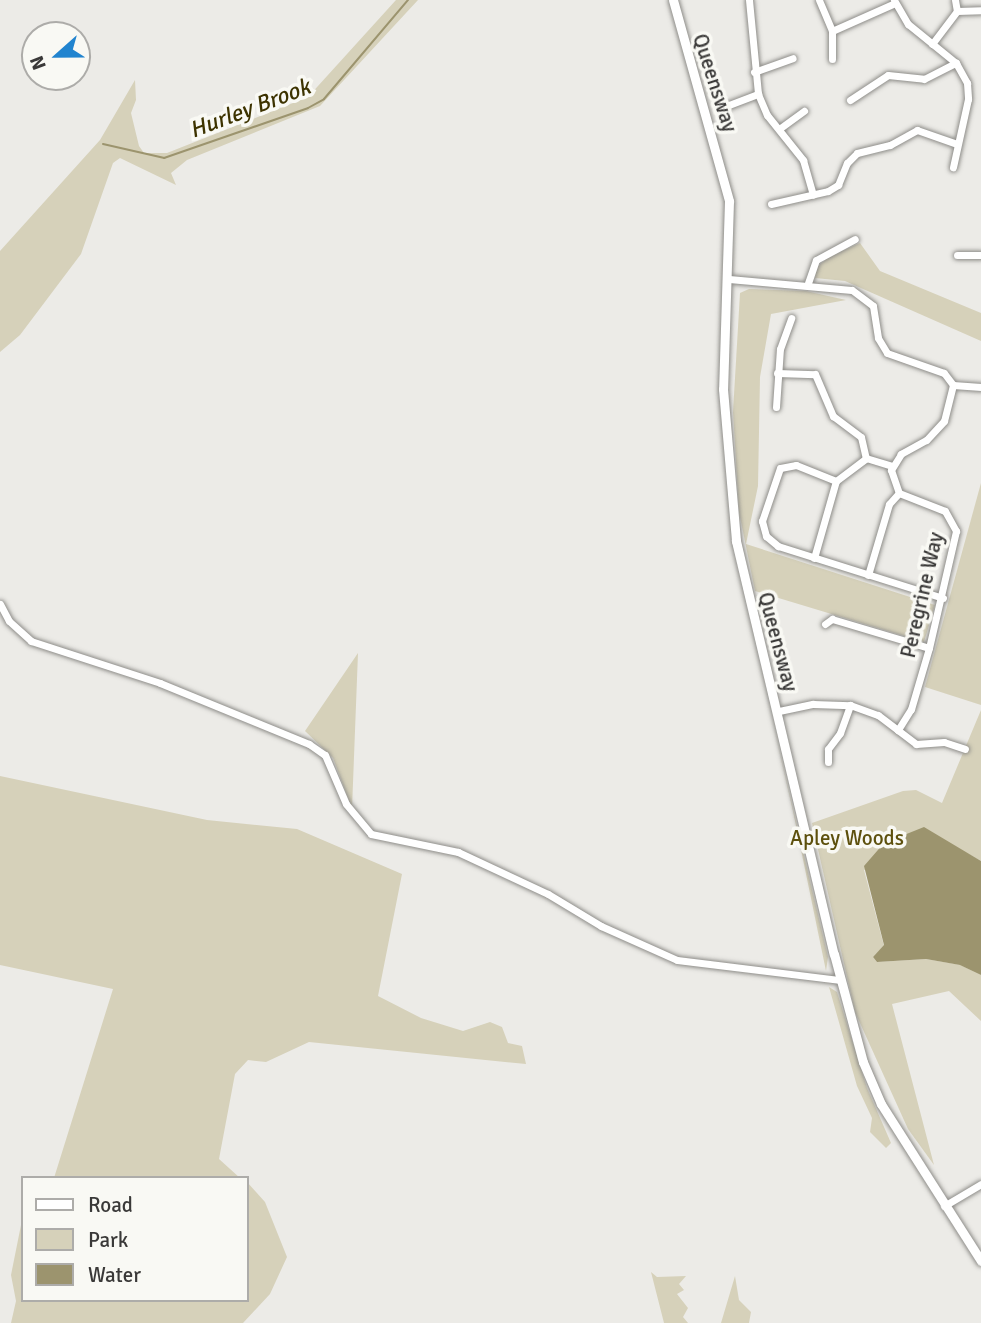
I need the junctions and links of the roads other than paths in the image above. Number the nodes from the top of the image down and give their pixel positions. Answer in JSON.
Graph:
{"nodes":[{"id":1,"x":673,"y":0,"type":"edge"},
{"id":2,"x":749,"y":0,"type":"edge"},
{"id":3,"x":819,"y":0,"type":"edge"},
{"id":4,"x":954,"y":0,"type":"edge"},
{"id":5,"x":894,"y":1,"type":"edge"},
{"id":6,"x":981,"y":10,"type":"edge"},
{"id":7,"x":957,"y":11,"type":"junction"},
{"id":8,"x":832,"y":30,"type":"junction"},
{"id":9,"x":932,"y":44,"type":"junction"},
{"id":10,"x":793,"y":58,"type":"dead end"},
{"id":11,"x":832,"y":59,"type":"dead end"},
{"id":12,"x":956,"y":63,"type":"junction"},
{"id":13,"x":754,"y":72,"type":"junction"},
{"id":14,"x":758,"y":94,"type":"junction"},
{"id":15,"x":850,"y":100,"type":"dead end"},
{"id":16,"x":721,"y":108,"type":"dead end"},
{"id":17,"x":804,"y":111,"type":"dead end"},
{"id":18,"x":779,"y":128,"type":"junction"},
{"id":19,"x":957,"y":144,"type":"junction"},
{"id":20,"x":953,"y":167,"type":"dead end"},
{"id":21,"x":813,"y":195,"type":"junction"},
{"id":22,"x":771,"y":204,"type":"dead end"},
{"id":23,"x":855,"y":239,"type":"dead end"},
{"id":24,"x":957,"y":255,"type":"dead end"},
{"id":25,"x":981,"y":255,"type":"edge"},
{"id":26,"x":729,"y":279,"type":"junction"},
{"id":27,"x":808,"y":282,"type":"junction"},
{"id":28,"x":791,"y":318,"type":"dead end"},
{"id":29,"x":778,"y":373,"type":"junction"},
{"id":30,"x":953,"y":385,"type":"junction"},
{"id":31,"x":981,"y":387,"type":"edge"},
{"id":32,"x":776,"y":407,"type":"dead end"},
{"id":33,"x":866,"y":458,"type":"junction"},
{"id":34,"x":892,"y":466,"type":"junction"},
{"id":35,"x":836,"y":481,"type":"junction"},
{"id":36,"x":899,"y":493,"type":"junction"},
{"id":37,"x":814,"y":558,"type":"junction"},
{"id":38,"x":868,"y":575,"type":"junction"},
{"id":39,"x":943,"y":598,"type":"junction"},
{"id":40,"x":0,"y":604,"type":"edge"},
{"id":41,"x":825,"y":624,"type":"dead end"},
{"id":42,"x":929,"y":648,"type":"junction"},
{"id":43,"x":850,"y":705,"type":"junction"},
{"id":44,"x":779,"y":711,"type":"junction"},
{"id":45,"x":898,"y":730,"type":"junction"},
{"id":46,"x":965,"y":749,"type":"dead end"},
{"id":47,"x":828,"y":762,"type":"dead end"},
{"id":48,"x":841,"y":980,"type":"junction"},
{"id":49,"x":981,"y":1184,"type":"edge"},
{"id":50,"x":944,"y":1206,"type":"junction"},
{"id":51,"x":981,"y":1261,"type":"edge"}],
"edges":[{"from":1,"to":26,"type":"main road","name":"Queensway"},
{"from":2,"to":13,"type":"street"},
{"from":3,"to":8,"type":"street"},
{"from":4,"to":7,"type":"street"},
{"from":5,"to":8,"type":"street"},
{"from":5,"to":9,"type":"street"},
{"from":6,"to":7,"type":"street"},
{"from":7,"to":9,"type":"street"},
{"from":8,"to":11,"type":"street"},
{"from":9,"to":12,"type":"street"},
{"from":10,"to":13,"type":"street"},
{"from":12,"to":15,"type":"street"},
{"from":12,"to":19,"type":"street"},
{"from":13,"to":14,"type":"street"},
{"from":14,"to":16,"type":"street"},
{"from":14,"to":18,"type":"street"},
{"from":17,"to":18,"type":"street"},
{"from":18,"to":21,"type":"street"},
{"from":19,"to":20,"type":"street"},
{"from":19,"to":21,"type":"street"},
{"from":21,"to":22,"type":"street"},
{"from":23,"to":27,"type":"street"},
{"from":24,"to":25,"type":"street"},
{"from":26,"to":27,"type":"street"},
{"from":26,"to":44,"type":"main road","name":"Queensway"},
{"from":27,"to":30,"type":"street"},
{"from":28,"to":29,"type":"street"},
{"from":29,"to":32,"type":"street"},
{"from":29,"to":33,"type":"street"},
{"from":30,"to":31,"type":"street"},
{"from":30,"to":34,"type":"street"},
{"from":33,"to":34,"type":"street"},
{"from":33,"to":35,"type":"street"},
{"from":34,"to":36,"type":"street"},
{"from":35,"to":37,"type":"street"},
{"from":35,"to":37,"type":"street"},
{"from":36,"to":38,"type":"street"},
{"from":36,"to":39,"type":"street","name":"Peregrine Way"},
{"from":37,"to":38,"type":"street"},
{"from":38,"to":39,"type":"street"},
{"from":39,"to":42,"type":"street","name":"Peregrine Way"},
{"from":40,"to":48,"type":"street"},
{"from":41,"to":42,"type":"street"},
{"from":42,"to":45,"type":"street","name":"Peregrine Way"},
{"from":43,"to":44,"type":"street"},
{"from":43,"to":45,"type":"street"},
{"from":43,"to":47,"type":"street"},
{"from":44,"to":48,"type":"main road","name":"Queensway"},
{"from":45,"to":46,"type":"street"},
{"from":48,"to":50,"type":"main road","name":"Queensway"},
{"from":49,"to":50,"type":"street"},
{"from":50,"to":51,"type":"main road","name":"Queensway"}]}
